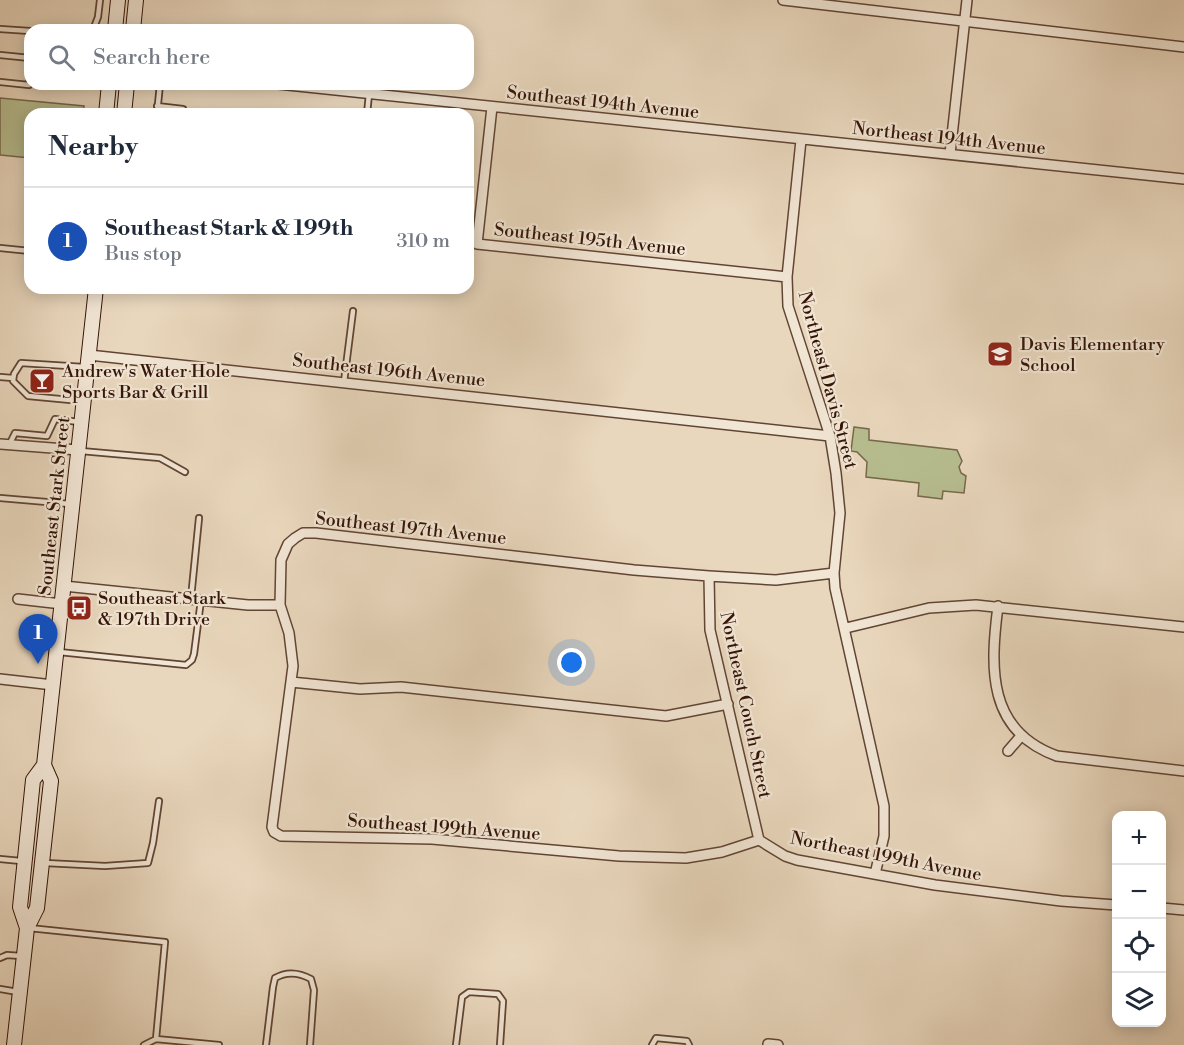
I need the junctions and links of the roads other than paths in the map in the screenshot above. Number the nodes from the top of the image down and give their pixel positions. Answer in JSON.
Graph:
{"nodes":[{"id":1,"x":100,"y":0,"type":"edge"},
{"id":2,"x":118,"y":0,"type":"edge"},
{"id":3,"x":136,"y":0,"type":"edge"},
{"id":4,"x":783,"y":0,"type":"edge"},
{"id":5,"x":967,"y":0,"type":"edge"},
{"id":6,"x":965,"y":20,"type":"junction"},
{"id":7,"x":95,"y":24,"type":"edge"},
{"id":8,"x":116,"y":24,"type":"edge"},
{"id":9,"x":134,"y":24,"type":"edge"},
{"id":10,"x":0,"y":29,"type":"edge"},
{"id":11,"x":24,"y":31,"type":"edge"},
{"id":12,"x":1184,"y":47,"type":"edge"},
{"id":13,"x":0,"y":55,"type":"edge"},
{"id":14,"x":24,"y":57,"type":"edge"},
{"id":15,"x":0,"y":82,"type":"edge"},
{"id":16,"x":24,"y":84,"type":"edge"},
{"id":17,"x":108,"y":90,"type":"edge"},
{"id":18,"x":126,"y":90,"type":"edge"},
{"id":19,"x":159,"y":90,"type":"edge"},
{"id":20,"x":333,"y":90,"type":"edge"},
{"id":21,"x":369,"y":94,"type":"junction"},
{"id":22,"x":157,"y":106,"type":"joint"},
{"id":23,"x":492,"y":107,"type":"junction"},
{"id":24,"x":107,"y":108,"type":"edge"},
{"id":25,"x":125,"y":108,"type":"edge"},
{"id":26,"x":174,"y":108,"type":"edge"},
{"id":27,"x":368,"y":108,"type":"edge"},
{"id":28,"x":710,"y":130,"type":"joint"},
{"id":29,"x":801,"y":140,"type":"junction"},
{"id":30,"x":950,"y":154,"type":"junction"},
{"id":31,"x":1184,"y":179,"type":"edge"},
{"id":32,"x":0,"y":248,"type":"edge"},
{"id":33,"x":24,"y":250,"type":"edge"},
{"id":34,"x":787,"y":277,"type":"junction"},
{"id":35,"x":95,"y":294,"type":"edge"},
{"id":36,"x":353,"y":311,"type":"dead end"},
{"id":37,"x":88,"y":362,"type":"junction"},
{"id":38,"x":0,"y":377,"type":"edge"},
{"id":39,"x":13,"y":378,"type":"junction"},
{"id":40,"x":344,"y":382,"type":"junction"},
{"id":41,"x":84,"y":402,"type":"junction"},
{"id":42,"x":81,"y":422,"type":"junction"},
{"id":43,"x":830,"y":436,"type":"junction"},
{"id":44,"x":5,"y":445,"type":"edge"},
{"id":45,"x":78,"y":450,"type":"junction"},
{"id":46,"x":185,"y":472,"type":"dead end"},
{"id":47,"x":0,"y":498,"type":"edge"},
{"id":48,"x":73,"y":504,"type":"junction"},
{"id":49,"x":199,"y":518,"type":"dead end"},
{"id":50,"x":834,"y":573,"type":"junction"},
{"id":51,"x":709,"y":576,"type":"junction"},
{"id":52,"x":64,"y":586,"type":"junction"},
{"id":53,"x":18,"y":599,"type":"dead end"},
{"id":54,"x":196,"y":600,"type":"junction"},
{"id":55,"x":62,"y":604,"type":"junction"},
{"id":56,"x":280,"y":605,"type":"junction"},
{"id":57,"x":998,"y":606,"type":"junction"},
{"id":58,"x":1184,"y":627,"type":"edge"},
{"id":59,"x":846,"y":628,"type":"junction"},
{"id":60,"x":57,"y":651,"type":"junction"},
{"id":61,"x":0,"y":679,"type":"edge"},
{"id":62,"x":291,"y":682,"type":"junction"},
{"id":63,"x":53,"y":684,"type":"junction"},
{"id":64,"x":728,"y":704,"type":"junction"},
{"id":65,"x":1021,"y":736,"type":"junction"},
{"id":66,"x":1008,"y":751,"type":"dead end"},
{"id":67,"x":45,"y":765,"type":"junction"},
{"id":68,"x":1184,"y":771,"type":"edge"},
{"id":69,"x":159,"y":801,"type":"dead end"},
{"id":70,"x":272,"y":827,"type":"joint"},
{"id":71,"x":759,"y":840,"type":"junction"},
{"id":72,"x":0,"y":859,"type":"edge"},
{"id":73,"x":25,"y":862,"type":"junction"},
{"id":74,"x":42,"y":863,"type":"junction"},
{"id":75,"x":875,"y":874,"type":"junction"},
{"id":76,"x":1112,"y":905,"type":"edge"},
{"id":77,"x":1166,"y":908,"type":"edge"},
{"id":78,"x":1184,"y":910,"type":"edge"},
{"id":79,"x":27,"y":928,"type":"junction"},
{"id":80,"x":23,"y":956,"type":"junction"},
{"id":81,"x":0,"y":958,"type":"edge"},
{"id":82,"x":0,"y":989,"type":"edge"},
{"id":83,"x":20,"y":992,"type":"junction"},
{"id":84,"x":156,"y":1039,"type":"junction"},
{"id":85,"x":14,"y":1045,"type":"edge"},
{"id":86,"x":144,"y":1045,"type":"edge"},
{"id":87,"x":219,"y":1045,"type":"edge"},
{"id":88,"x":266,"y":1045,"type":"edge"},
{"id":89,"x":310,"y":1045,"type":"edge"},
{"id":90,"x":456,"y":1045,"type":"edge"},
{"id":91,"x":500,"y":1045,"type":"edge"},
{"id":92,"x":652,"y":1045,"type":"edge"},
{"id":93,"x":689,"y":1045,"type":"edge"}],
"edges":[{"from":1,"to":7,"type":"lane"},
{"from":2,"to":8,"type":"main road"},
{"from":3,"to":9,"type":"main road"},
{"from":4,"to":6,"type":"street"},
{"from":5,"to":6,"type":"street"},
{"from":6,"to":12,"type":"street"},
{"from":6,"to":30,"type":"street"},
{"from":10,"to":11,"type":"lane"},
{"from":13,"to":14,"type":"lane"},
{"from":15,"to":16,"type":"lane"},
{"from":17,"to":24,"type":"main road"},
{"from":18,"to":25,"type":"main road"},
{"from":19,"to":22,"type":"lane"},
{"from":20,"to":21,"type":"street","name":"Southeast 194th Avenue"},
{"from":21,"to":23,"type":"street","name":"Southeast 194th Avenue"},
{"from":21,"to":27,"type":"lane"},
{"from":22,"to":26,"type":"lane"},
{"from":23,"to":28,"type":"street","name":"Southeast 194th Avenue"},
{"from":23,"to":34,"type":"street","name":"Southeast 195th Avenue"},
{"from":28,"to":29,"type":"street","name":"Northeast 194th Avenue"},
{"from":29,"to":30,"type":"street","name":"Northeast 194th Avenue"},
{"from":29,"to":34,"type":"street","name":"Northeast Davis Street"},
{"from":30,"to":31,"type":"street","name":"Northeast 194th Avenue"},
{"from":32,"to":33,"type":"lane"},
{"from":34,"to":43,"type":"street","name":"Northeast Davis Street"},
{"from":35,"to":37,"type":"main road","name":"Southeast Stark Street"},
{"from":36,"to":40,"type":"lane"},
{"from":37,"to":39,"type":"lane"},
{"from":37,"to":40,"type":"street","name":"Southeast 196th Avenue"},
{"from":37,"to":41,"type":"main road","name":"Southeast Stark Street"},
{"from":38,"to":39,"type":"lane"},
{"from":39,"to":41,"type":"lane"},
{"from":40,"to":43,"type":"street","name":"Southeast 196th Avenue"},
{"from":41,"to":42,"type":"main road","name":"Southeast Stark Street"},
{"from":42,"to":44,"type":"lane"},
{"from":42,"to":45,"type":"main road","name":"Southeast Stark Street"},
{"from":43,"to":50,"type":"street","name":"Northeast Davis Street"},
{"from":44,"to":45,"type":"street"},
{"from":45,"to":46,"type":"lane"},
{"from":45,"to":48,"type":"main road","name":"Southeast Stark Street"},
{"from":47,"to":48,"type":"lane"},
{"from":48,"to":52,"type":"main road","name":"Southeast Stark Street"},
{"from":49,"to":54,"type":"lane"},
{"from":50,"to":51,"type":"street","name":"Southeast 197th Avenue"},
{"from":50,"to":59,"type":"street","name":"Northeast Davis Street"},
{"from":51,"to":56,"type":"street","name":"Southeast 197th Avenue"},
{"from":51,"to":64,"type":"street","name":"Northeast Couch Street"},
{"from":52,"to":54,"type":"street"},
{"from":52,"to":55,"type":"main road","name":"Southeast Stark Street"},
{"from":53,"to":55,"type":"street"},
{"from":54,"to":56,"type":"street"},
{"from":54,"to":60,"type":"lane"},
{"from":55,"to":60,"type":"main road","name":"Southeast Stark Street"},
{"from":56,"to":62,"type":"street","name":"Southeast 197th Avenue"},
{"from":57,"to":58,"type":"street"},
{"from":57,"to":59,"type":"street"},
{"from":57,"to":65,"type":"street"},
{"from":59,"to":75,"type":"street","name":"Northeast Davis Street"},
{"from":60,"to":63,"type":"main road","name":"Southeast Stark Street"},
{"from":61,"to":63,"type":"street"},
{"from":62,"to":64,"type":"street"},
{"from":62,"to":70,"type":"street","name":"Southeast 197th Avenue"},
{"from":63,"to":67,"type":"main road","name":"Southeast Stark Street"},
{"from":64,"to":71,"type":"street","name":"Northeast Couch Street"},
{"from":65,"to":66,"type":"street"},
{"from":65,"to":68,"type":"street"},
{"from":67,"to":73,"type":"main road","name":"Southeast Stark Street"},
{"from":67,"to":74,"type":"main road","name":"Southeast Stark Street"},
{"from":69,"to":74,"type":"lane"},
{"from":70,"to":71,"type":"street","name":"Southeast 199th Avenue"},
{"from":71,"to":75,"type":"street","name":"Northeast 199th Avenue"},
{"from":72,"to":73,"type":"lane"},
{"from":73,"to":79,"type":"main road","name":"Southeast Stark Street"},
{"from":74,"to":79,"type":"main road","name":"Southeast Stark Street"},
{"from":75,"to":76,"type":"street","name":"Northeast 199th Avenue"},
{"from":77,"to":78,"type":"street"},
{"from":79,"to":80,"type":"main road","name":"Southeast Stark Street"},
{"from":79,"to":84,"type":"lane"},
{"from":80,"to":81,"type":"lane"},
{"from":80,"to":83,"type":"main road","name":"Southeast Stark Street"},
{"from":82,"to":83,"type":"lane"},
{"from":83,"to":85,"type":"main road","name":"Southeast Stark Street"},
{"from":84,"to":86,"type":"lane"},
{"from":84,"to":87,"type":"lane"},
{"from":88,"to":89,"type":"lane"},
{"from":90,"to":91,"type":"lane"},
{"from":92,"to":93,"type":"lane"}]}
